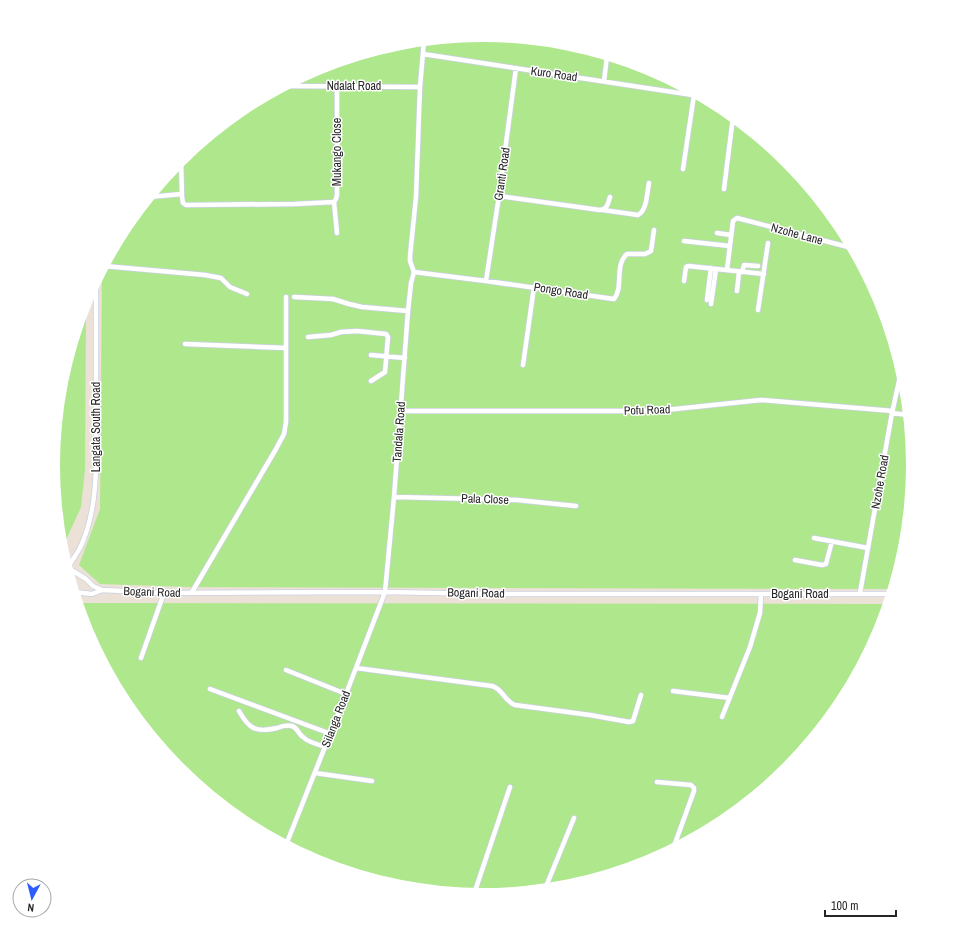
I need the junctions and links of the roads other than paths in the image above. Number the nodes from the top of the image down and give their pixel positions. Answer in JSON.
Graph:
{"nodes":[{"id":1,"x":424,"y":47,"type":"edge"},
{"id":2,"x":423,"y":54,"type":"junction"},
{"id":3,"x":606,"y":60,"type":"edge"},
{"id":4,"x":516,"y":68,"type":"junction"},
{"id":5,"x":604,"y":81,"type":"junction"},
{"id":6,"x":421,"y":84,"type":"junction"},
{"id":7,"x":295,"y":86,"type":"edge"},
{"id":8,"x":337,"y":87,"type":"junction"},
{"id":9,"x":683,"y":93,"type":"edge"},
{"id":10,"x":696,"y":100,"type":"edge"},
{"id":11,"x":732,"y":123,"type":"edge"},
{"id":12,"x":181,"y":168,"type":"edge"},
{"id":13,"x":683,"y":169,"type":"dead end"},
{"id":14,"x":649,"y":182,"type":"dead end"},
{"id":15,"x":724,"y":188,"type":"dead end"},
{"id":16,"x":182,"y":194,"type":"junction"},
{"id":17,"x":156,"y":196,"type":"edge"},
{"id":18,"x":499,"y":196,"type":"junction"},
{"id":19,"x":610,"y":197,"type":"dead end"},
{"id":20,"x":334,"y":202,"type":"junction"},
{"id":21,"x":603,"y":210,"type":"junction"},
{"id":22,"x":654,"y":230,"type":"dead end"},
{"id":23,"x":337,"y":233,"type":"dead end"},
{"id":24,"x":718,"y":233,"type":"dead end"},
{"id":25,"x":731,"y":235,"type":"junction"},
{"id":26,"x":684,"y":241,"type":"dead end"},
{"id":27,"x":768,"y":243,"type":"dead end"},
{"id":28,"x":730,"y":246,"type":"junction"},
{"id":29,"x":844,"y":246,"type":"edge"},
{"id":30,"x":109,"y":266,"type":"edge"},
{"id":31,"x":758,"y":266,"type":"dead end"},
{"id":32,"x":714,"y":268,"type":"junction"},
{"id":33,"x":727,"y":270,"type":"junction"},
{"id":34,"x":414,"y":272,"type":"junction"},
{"id":35,"x":741,"y":272,"type":"junction"},
{"id":36,"x":764,"y":274,"type":"junction"},
{"id":37,"x":486,"y":280,"type":"junction"},
{"id":38,"x":684,"y":281,"type":"dead end"},
{"id":39,"x":534,"y":287,"type":"junction"},
{"id":40,"x":737,"y":291,"type":"dead end"},
{"id":41,"x":96,"y":294,"type":"edge"},
{"id":42,"x":247,"y":294,"type":"dead end"},
{"id":43,"x":286,"y":297,"type":"dead end"},
{"id":44,"x":294,"y":297,"type":"dead end"},
{"id":45,"x":709,"y":302,"type":"dead end"},
{"id":46,"x":758,"y":310,"type":"dead end"},
{"id":47,"x":408,"y":311,"type":"junction"},
{"id":48,"x":308,"y":337,"type":"dead end"},
{"id":49,"x":185,"y":344,"type":"dead end"},
{"id":50,"x":286,"y":348,"type":"junction"},
{"id":51,"x":371,"y":355,"type":"dead end"},
{"id":52,"x":386,"y":356,"type":"junction"},
{"id":53,"x":405,"y":358,"type":"junction"},
{"id":54,"x":523,"y":365,"type":"dead end"},
{"id":55,"x":371,"y":381,"type":"dead end"},
{"id":56,"x":898,"y":387,"type":"edge"},
{"id":57,"x":400,"y":411,"type":"junction"},
{"id":58,"x":893,"y":412,"type":"junction"},
{"id":59,"x":902,"y":414,"type":"edge"},
{"id":60,"x":394,"y":497,"type":"junction"},
{"id":61,"x":576,"y":506,"type":"dead end"},
{"id":62,"x":814,"y":538,"type":"dead end"},
{"id":63,"x":832,"y":541,"type":"junction"},
{"id":64,"x":868,"y":548,"type":"junction"},
{"id":65,"x":795,"y":560,"type":"dead end"},
{"id":66,"x":71,"y":563,"type":"edge"},
{"id":67,"x":74,"y":572,"type":"edge"},
{"id":68,"x":102,"y":590,"type":"junction"},
{"id":69,"x":192,"y":592,"type":"junction"},
{"id":70,"x":385,"y":592,"type":"junction"},
{"id":71,"x":80,"y":593,"type":"edge"},
{"id":72,"x":164,"y":593,"type":"junction"},
{"id":73,"x":760,"y":594,"type":"junction"},
{"id":74,"x":860,"y":594,"type":"junction"},
{"id":75,"x":885,"y":594,"type":"edge"},
{"id":76,"x":141,"y":658,"type":"dead end"},
{"id":77,"x":356,"y":668,"type":"junction"},
{"id":78,"x":286,"y":670,"type":"dead end"},
{"id":79,"x":210,"y":689,"type":"dead end"},
{"id":80,"x":673,"y":691,"type":"dead end"},
{"id":81,"x":346,"y":694,"type":"junction"},
{"id":82,"x":641,"y":695,"type":"dead end"},
{"id":83,"x":730,"y":698,"type":"junction"},
{"id":84,"x":238,"y":711,"type":"dead end"},
{"id":85,"x":722,"y":717,"type":"dead end"},
{"id":86,"x":330,"y":734,"type":"junction"},
{"id":87,"x":326,"y":747,"type":"junction"},
{"id":88,"x":315,"y":774,"type":"junction"},
{"id":89,"x":372,"y":781,"type":"dead end"},
{"id":90,"x":657,"y":782,"type":"dead end"},
{"id":91,"x":510,"y":787,"type":"dead end"},
{"id":92,"x":574,"y":818,"type":"dead end"},
{"id":93,"x":288,"y":840,"type":"edge"},
{"id":94,"x":676,"y":841,"type":"edge"},
{"id":95,"x":548,"y":883,"type":"edge"},
{"id":96,"x":476,"y":888,"type":"edge"}],
"edges":[{"from":1,"to":2,"type":"street"},
{"from":2,"to":4,"type":"street","name":"Kuro Road"},
{"from":2,"to":6,"type":"street"},
{"from":3,"to":5,"type":"street"},
{"from":4,"to":5,"type":"street","name":"Kuro Road"},
{"from":4,"to":18,"type":"street","name":"Granti Road"},
{"from":5,"to":9,"type":"street","name":"Kuro Road"},
{"from":6,"to":8,"type":"street","name":"Ndalat Road"},
{"from":6,"to":34,"type":"street"},
{"from":7,"to":8,"type":"street","name":"Ndalat Road"},
{"from":8,"to":20,"type":"street","name":"Mukango Close"},
{"from":10,"to":13,"type":"street"},
{"from":11,"to":15,"type":"street"},
{"from":12,"to":16,"type":"street"},
{"from":14,"to":21,"type":"street"},
{"from":16,"to":17,"type":"street"},
{"from":16,"to":20,"type":"street","name":"Mukango Close"},
{"from":18,"to":21,"type":"street"},
{"from":18,"to":37,"type":"street","name":"Granti Road"},
{"from":19,"to":21,"type":"street"},
{"from":20,"to":23,"type":"street"},
{"from":22,"to":39,"type":"street","name":"Pongo Road"},
{"from":24,"to":25,"type":"street"},
{"from":25,"to":28,"type":"street"},
{"from":25,"to":29,"type":"street","name":"Nzohe Lane"},
{"from":26,"to":28,"type":"street"},
{"from":27,"to":36,"type":"street"},
{"from":28,"to":33,"type":"street"},
{"from":30,"to":42,"type":"street"},
{"from":31,"to":35,"type":"street"},
{"from":32,"to":33,"type":"street"},
{"from":32,"to":38,"type":"street"},
{"from":32,"to":45,"type":"street"},
{"from":33,"to":35,"type":"street"},
{"from":34,"to":37,"type":"street","name":"Pongo Road"},
{"from":34,"to":47,"type":"street","name":"Tandala Road"},
{"from":35,"to":36,"type":"street"},
{"from":35,"to":40,"type":"street"},
{"from":36,"to":46,"type":"street"},
{"from":37,"to":39,"type":"street","name":"Pongo Road"},
{"from":39,"to":54,"type":"street"},
{"from":41,"to":66,"type":"street","name":"Langata South Road"},
{"from":43,"to":50,"type":"street"},
{"from":44,"to":47,"type":"street"},
{"from":47,"to":53,"type":"street","name":"Tandala Road"},
{"from":48,"to":52,"type":"street"},
{"from":49,"to":50,"type":"street"},
{"from":50,"to":69,"type":"street"},
{"from":51,"to":52,"type":"street"},
{"from":52,"to":53,"type":"street"},
{"from":52,"to":55,"type":"street"},
{"from":53,"to":57,"type":"street","name":"Tandala Road"},
{"from":56,"to":58,"type":"street","name":"Nzohe Road"},
{"from":57,"to":58,"type":"street","name":"Pofu Road"},
{"from":57,"to":60,"type":"street","name":"Tandala Road"},
{"from":58,"to":59,"type":"street","name":"Pofu Road"},
{"from":58,"to":64,"type":"street","name":"Nzohe Road"},
{"from":60,"to":61,"type":"street","name":"Pala Close"},
{"from":60,"to":70,"type":"street","name":"Tandala Road"},
{"from":62,"to":63,"type":"street"},
{"from":63,"to":64,"type":"street"},
{"from":63,"to":65,"type":"street"},
{"from":64,"to":74,"type":"street","name":"Nzohe Road"},
{"from":67,"to":68,"type":"street"},
{"from":68,"to":71,"type":"street","name":"Bogani Road"},
{"from":68,"to":72,"type":"street","name":"Bogani Road"},
{"from":69,"to":70,"type":"street","name":"Bogani Road"},
{"from":69,"to":72,"type":"street","name":"Bogani Road"},
{"from":70,"to":73,"type":"street","name":"Bogani Road"},
{"from":70,"to":77,"type":"street","name":"Silanga Road"},
{"from":72,"to":76,"type":"street"},
{"from":73,"to":74,"type":"street","name":"Bogani Road"},
{"from":73,"to":83,"type":"street"},
{"from":74,"to":75,"type":"street","name":"Bogani Road"},
{"from":77,"to":81,"type":"street","name":"Silanga Road"},
{"from":77,"to":82,"type":"street"},
{"from":78,"to":81,"type":"street"},
{"from":79,"to":86,"type":"street"},
{"from":80,"to":83,"type":"street"},
{"from":81,"to":86,"type":"street","name":"Silanga Road"},
{"from":83,"to":85,"type":"street"},
{"from":84,"to":87,"type":"street"},
{"from":86,"to":87,"type":"street","name":"Silanga Road"},
{"from":87,"to":88,"type":"street","name":"Silanga Road"},
{"from":88,"to":89,"type":"street"},
{"from":88,"to":93,"type":"street","name":"Silanga Road"},
{"from":90,"to":94,"type":"street"},
{"from":91,"to":96,"type":"street"},
{"from":92,"to":95,"type":"street"}]}
